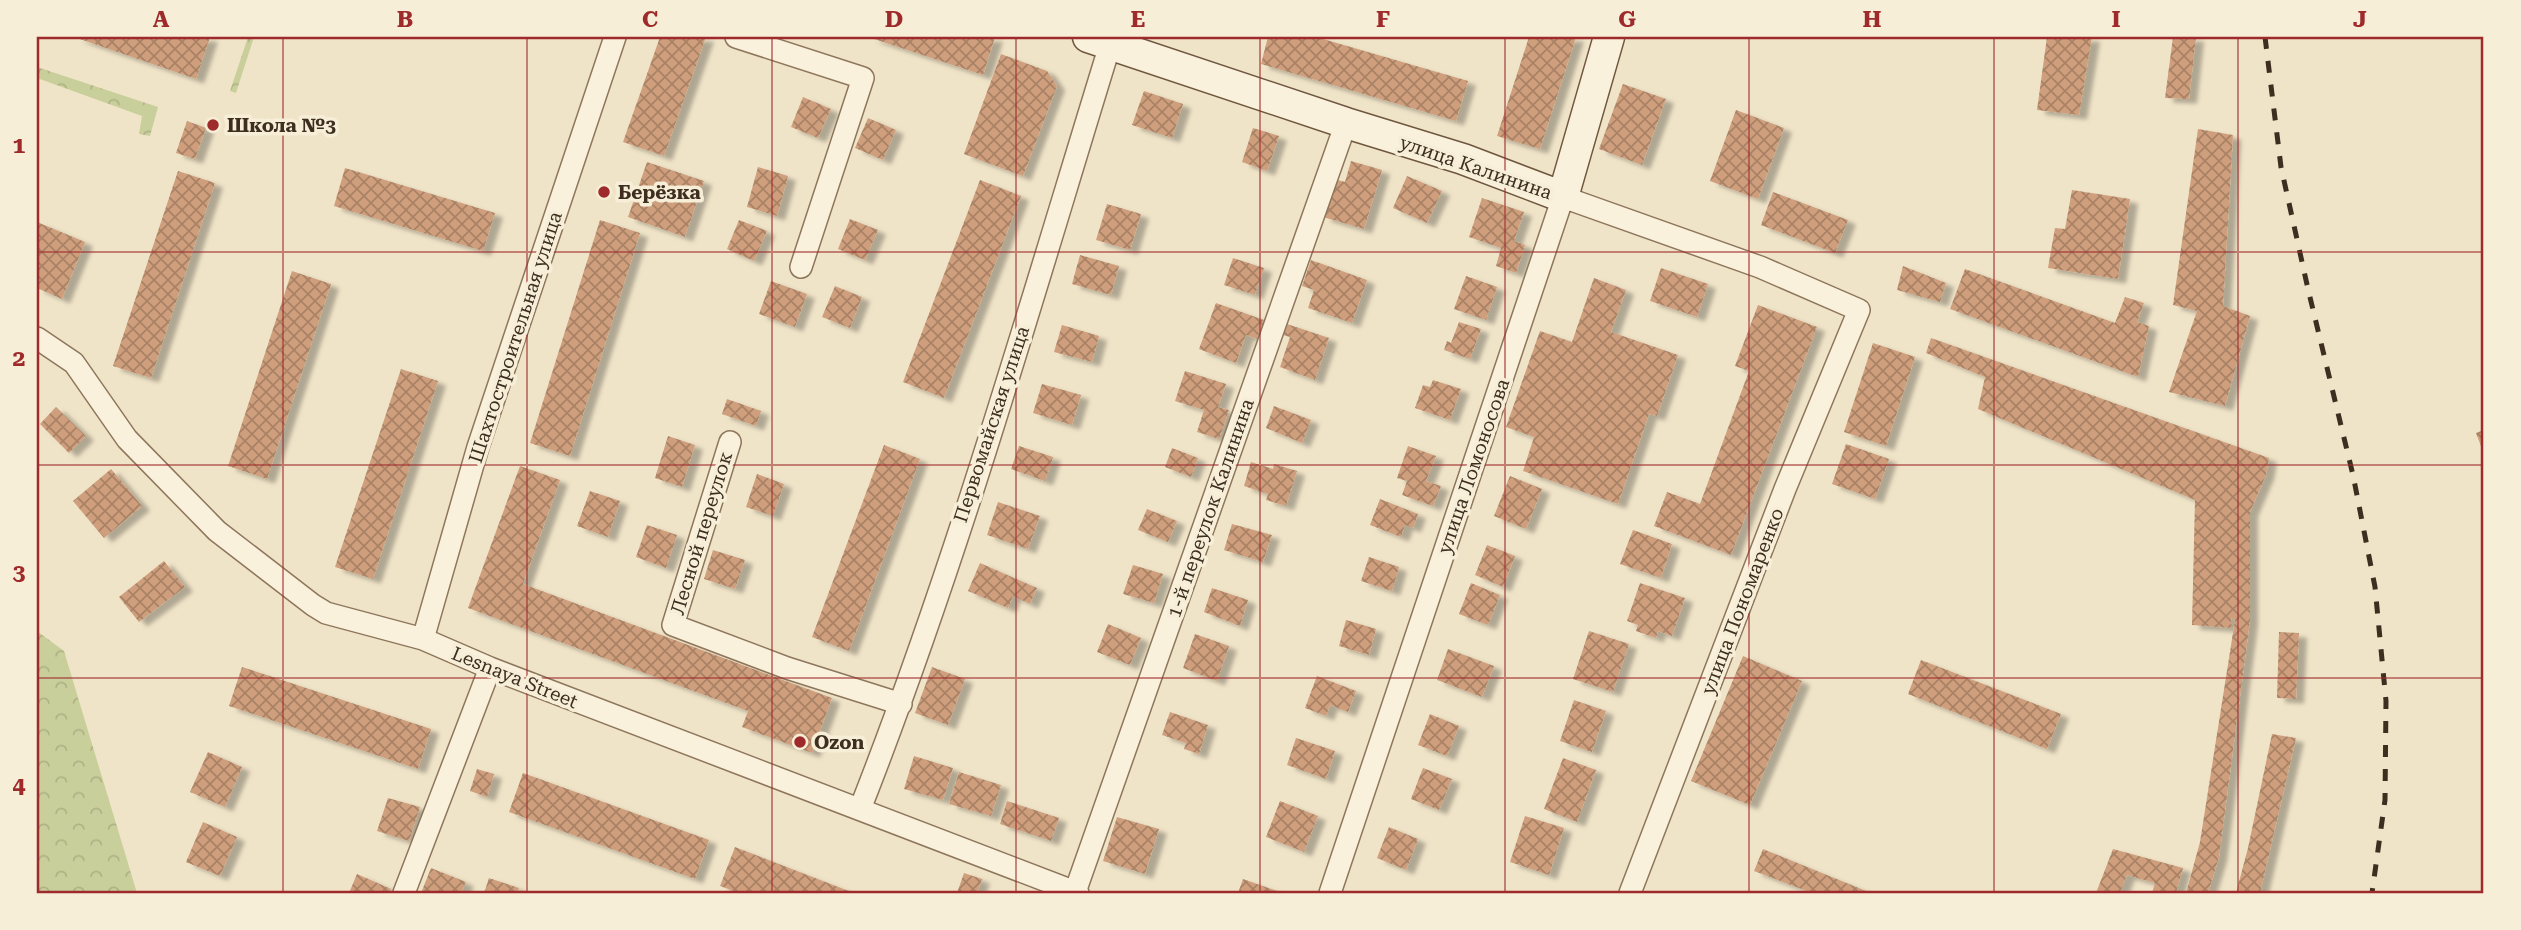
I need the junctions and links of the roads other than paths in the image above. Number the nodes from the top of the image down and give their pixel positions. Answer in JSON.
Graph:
{"nodes":[{"id":1,"x":615,"y":37,"type":"edge"},
{"id":2,"x":736,"y":37,"type":"edge"},
{"id":3,"x":1609,"y":37,"type":"edge"},
{"id":4,"x":1104,"y":40,"type":"edge"},
{"id":5,"x":1346,"y":124,"type":"junction"},
{"id":6,"x":1563,"y":197,"type":"junction"},
{"id":7,"x":801,"y":267,"type":"dead end"},
{"id":8,"x":1859,"y":310,"type":"joint"},
{"id":9,"x":37,"y":338,"type":"edge"},
{"id":10,"x":730,"y":442,"type":"dead end"},
{"id":11,"x":423,"y":639,"type":"junction"},
{"id":12,"x":490,"y":668,"type":"junction"},
{"id":13,"x":901,"y":704,"type":"junction"},
{"id":14,"x":860,"y":809,"type":"junction"},
{"id":15,"x":404,"y":893,"type":"edge"},
{"id":16,"x":1076,"y":893,"type":"edge"},
{"id":17,"x":1330,"y":893,"type":"edge"},
{"id":18,"x":1630,"y":893,"type":"edge"}],
"edges":[{"from":1,"to":11,"type":"street","name":"Шахтостроительная улица"},
{"from":2,"to":7,"type":"street"},
{"from":3,"to":6,"type":"street","name":"улица Ломоносова"},
{"from":4,"to":5,"type":"street","name":"улица Калинина"},
{"from":4,"to":13,"type":"street","name":"Первомайская улица"},
{"from":5,"to":6,"type":"street","name":"улица Калинина"},
{"from":5,"to":16,"type":"street","name":"1-й переулок Калинина"},
{"from":6,"to":8,"type":"street","name":"улица Калинина"},
{"from":6,"to":17,"type":"street","name":"улица Ломоносова"},
{"from":8,"to":18,"type":"street","name":"улица Пономаренко"},
{"from":9,"to":11,"type":"street","name":"Lesnaya Street"},
{"from":10,"to":13,"type":"street","name":"Лесной переулок"},
{"from":11,"to":12,"type":"street","name":"Lesnaya Street"},
{"from":12,"to":14,"type":"street","name":"Lesnaya Street"},
{"from":12,"to":15,"type":"street"},
{"from":13,"to":14,"type":"street","name":"Первомайская улица"},
{"from":14,"to":16,"type":"street","name":"Lesnaya Street"}]}
